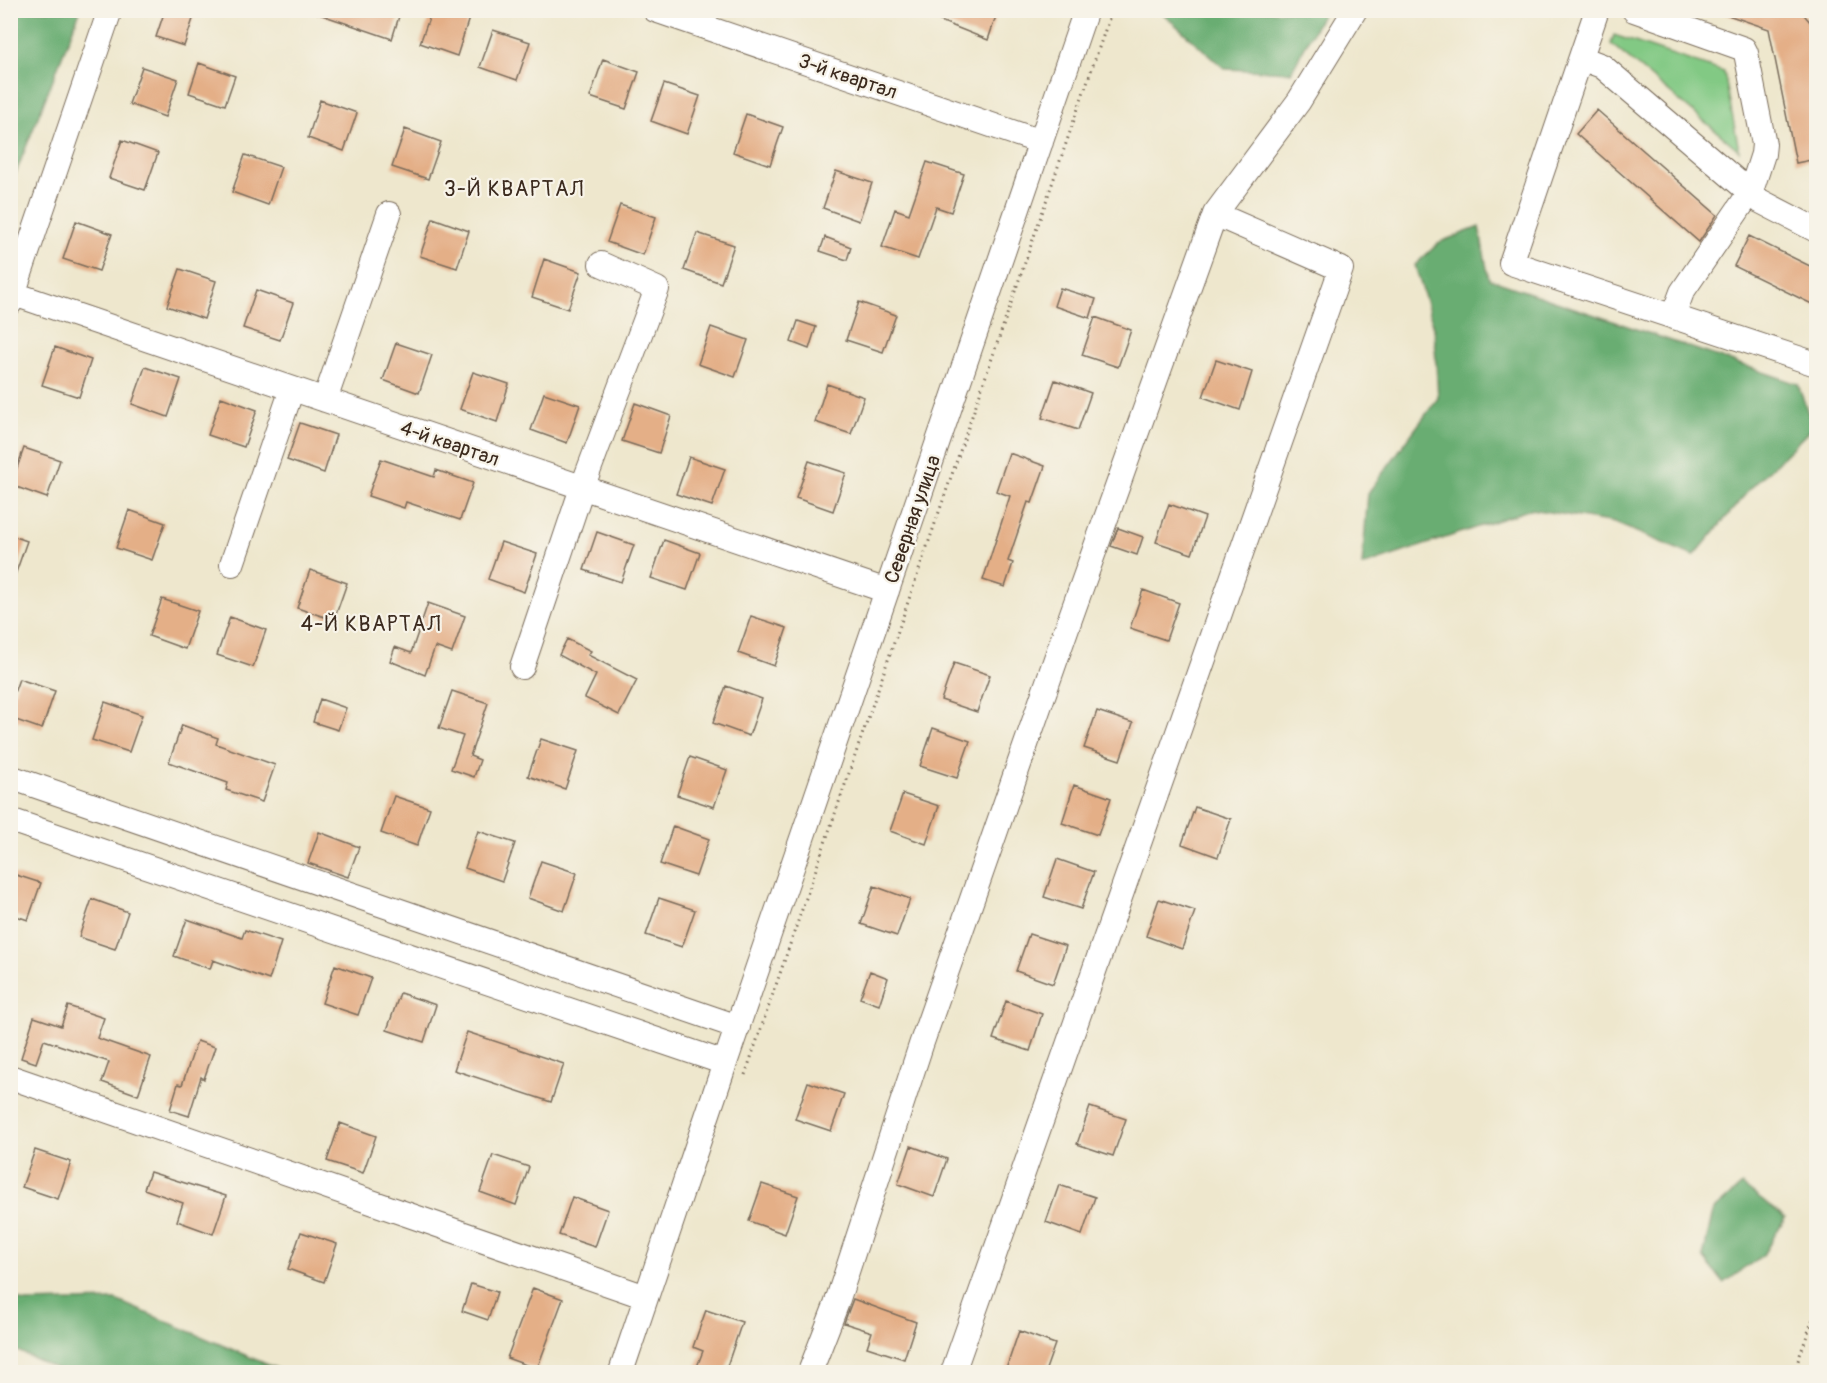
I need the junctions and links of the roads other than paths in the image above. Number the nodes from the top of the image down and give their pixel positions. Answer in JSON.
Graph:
{"nodes":[{"id":1,"x":110,"y":10,"type":"edge"},
{"id":2,"x":655,"y":10,"type":"edge"},
{"id":3,"x":1086,"y":10,"type":"edge"},
{"id":4,"x":1355,"y":10,"type":"edge"},
{"id":5,"x":1597,"y":10,"type":"edge"},
{"id":6,"x":1634,"y":10,"type":"edge"},
{"id":7,"x":1581,"y":58,"type":"junction"},
{"id":8,"x":1041,"y":142,"type":"junction"},
{"id":9,"x":1749,"y":193,"type":"junction"},
{"id":10,"x":389,"y":214,"type":"dead end"},
{"id":11,"x":1215,"y":214,"type":"junction"},
{"id":12,"x":1816,"y":228,"type":"edge"},
{"id":13,"x":601,"y":264,"type":"dead end"},
{"id":14,"x":12,"y":298,"type":"edge"},
{"id":15,"x":1673,"y":316,"type":"junction"},
{"id":16,"x":1816,"y":364,"type":"edge"},
{"id":17,"x":292,"y":389,"type":"junction"},
{"id":18,"x":325,"y":400,"type":"junction"},
{"id":19,"x":582,"y":488,"type":"junction"},
{"id":20,"x":232,"y":564,"type":"dead end"},
{"id":21,"x":887,"y":591,"type":"junction"},
{"id":22,"x":522,"y":667,"type":"dead end"},
{"id":23,"x":10,"y":777,"type":"edge"},
{"id":24,"x":10,"y":820,"type":"edge"},
{"id":25,"x":738,"y":1027,"type":"junction"},
{"id":26,"x":735,"y":1069,"type":"junction"},
{"id":27,"x":10,"y":1077,"type":"edge"},
{"id":28,"x":646,"y":1297,"type":"junction"},
{"id":29,"x":621,"y":1372,"type":"edge"},
{"id":30,"x":810,"y":1372,"type":"edge"},
{"id":31,"x":953,"y":1372,"type":"edge"}],
"edges":[{"from":1,"to":14,"type":"street"},
{"from":2,"to":8,"type":"street","name":"3-й квартал"},
{"from":3,"to":8,"type":"street","name":"Северная улица"},
{"from":4,"to":11,"type":"street"},
{"from":5,"to":7,"type":"street"},
{"from":6,"to":9,"type":"street"},
{"from":7,"to":9,"type":"street"},
{"from":7,"to":15,"type":"street"},
{"from":8,"to":21,"type":"street","name":"Северная улица"},
{"from":9,"to":12,"type":"street"},
{"from":9,"to":15,"type":"street"},
{"from":10,"to":18,"type":"street"},
{"from":11,"to":30,"type":"street"},
{"from":11,"to":31,"type":"street"},
{"from":13,"to":19,"type":"street"},
{"from":14,"to":17,"type":"street","name":"4-й квартал"},
{"from":15,"to":16,"type":"street"},
{"from":17,"to":18,"type":"street","name":"4-й квартал"},
{"from":17,"to":20,"type":"street"},
{"from":18,"to":19,"type":"street","name":"4-й квартал"},
{"from":19,"to":21,"type":"street","name":"4-й квартал"},
{"from":19,"to":22,"type":"street"},
{"from":21,"to":25,"type":"street","name":"Северная улица"},
{"from":23,"to":25,"type":"street"},
{"from":24,"to":26,"type":"street"},
{"from":25,"to":26,"type":"street","name":"Северная улица"},
{"from":26,"to":28,"type":"street","name":"Северная улица"},
{"from":27,"to":28,"type":"street"},
{"from":28,"to":29,"type":"street","name":"Северная улица"}]}
